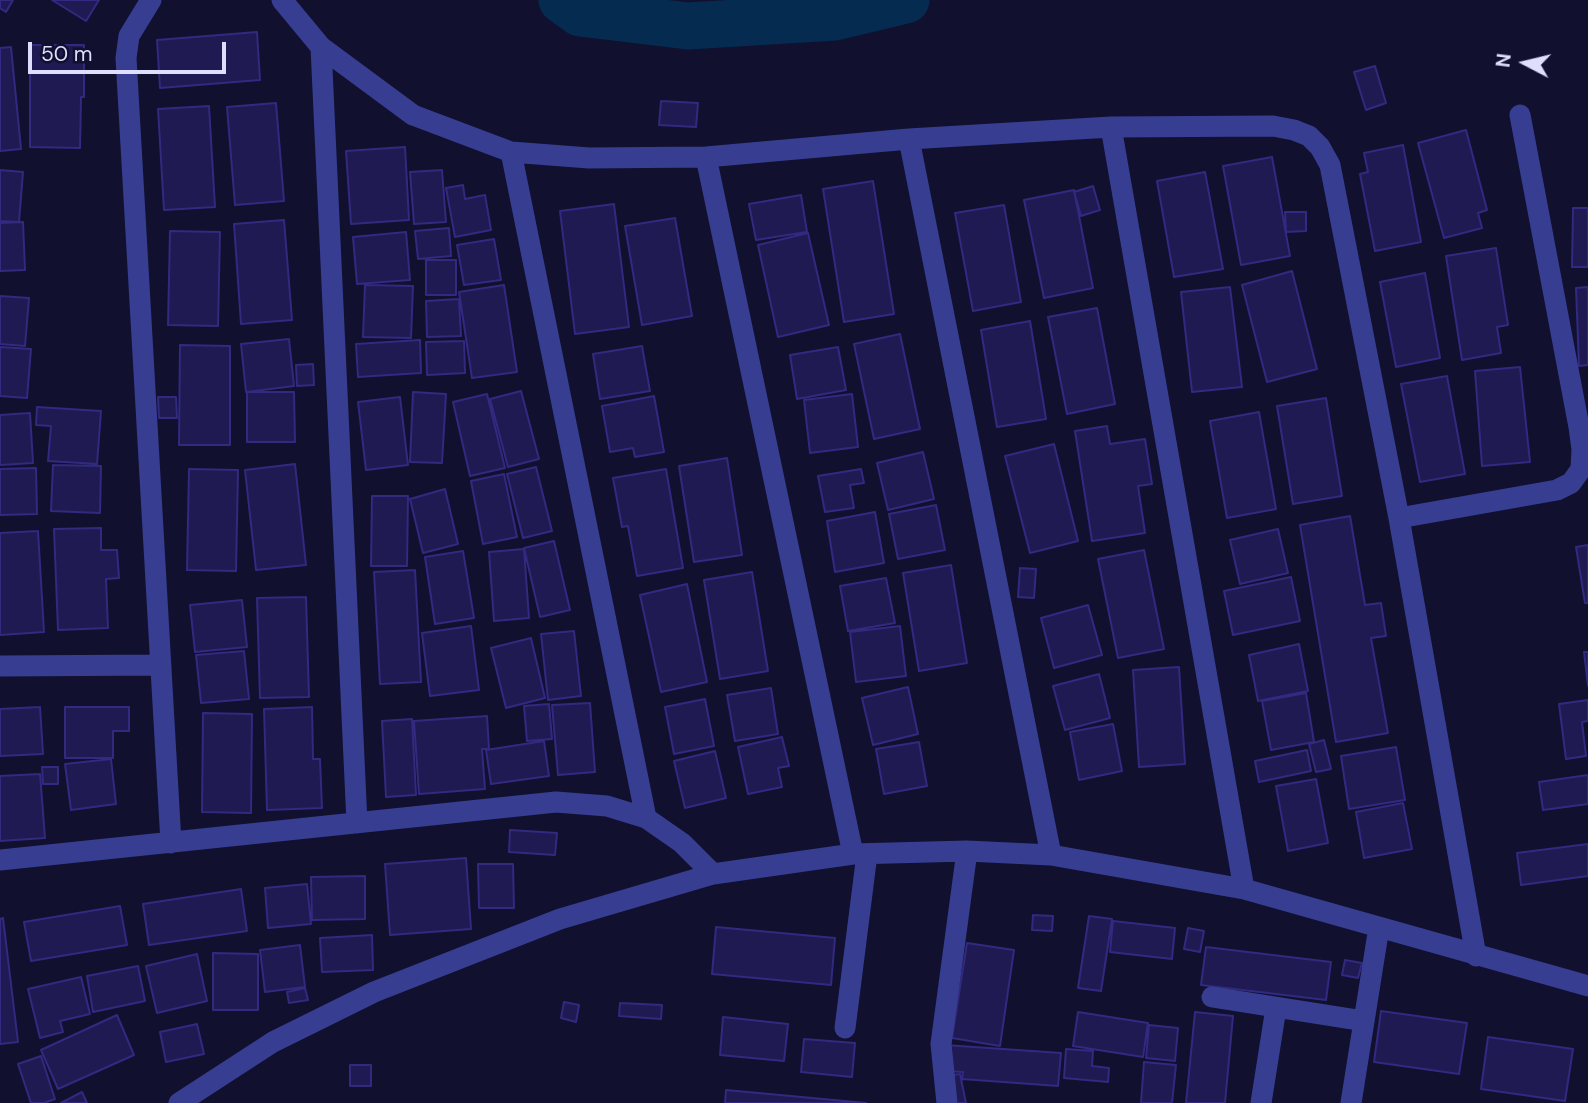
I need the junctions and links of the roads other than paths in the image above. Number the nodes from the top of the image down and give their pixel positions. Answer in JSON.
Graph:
{"nodes":[{"id":1,"x":151,"y":0,"type":"edge"},
{"id":2,"x":282,"y":0,"type":"edge"},
{"id":3,"x":321,"y":47,"type":"junction"},
{"id":4,"x":1520,"y":115,"type":"dead end"},
{"id":5,"x":1111,"y":127,"type":"junction"},
{"id":6,"x":909,"y":139,"type":"junction"},
{"id":7,"x":511,"y":152,"type":"junction"},
{"id":8,"x":706,"y":157,"type":"junction"},
{"id":9,"x":1399,"y":518,"type":"junction"},
{"id":10,"x":161,"y":665,"type":"junction"},
{"id":11,"x":0,"y":666,"type":"edge"},
{"id":12,"x":646,"y":818,"type":"junction"},
{"id":13,"x":357,"y":823,"type":"junction"},
{"id":14,"x":172,"y":844,"type":"junction"},
{"id":15,"x":967,"y":851,"type":"junction"},
{"id":16,"x":860,"y":854,"type":"junction"},
{"id":17,"x":1051,"y":855,"type":"junction"},
{"id":18,"x":0,"y":860,"type":"edge"},
{"id":19,"x":713,"y":874,"type":"junction"},
{"id":20,"x":1244,"y":888,"type":"junction"},
{"id":21,"x":1379,"y":928,"type":"junction"},
{"id":22,"x":1476,"y":956,"type":"junction"},
{"id":23,"x":1588,"y":986,"type":"edge"},
{"id":24,"x":1212,"y":998,"type":"dead end"},
{"id":25,"x":1276,"y":1007,"type":"junction"},
{"id":26,"x":1364,"y":1021,"type":"junction"},
{"id":27,"x":845,"y":1028,"type":"dead end"},
{"id":28,"x":179,"y":1103,"type":"edge"},
{"id":29,"x":947,"y":1103,"type":"edge"},
{"id":30,"x":1261,"y":1103,"type":"edge"},
{"id":31,"x":1351,"y":1103,"type":"edge"}],
"edges":[{"from":1,"to":10,"type":"street"},
{"from":2,"to":3,"type":"street"},
{"from":3,"to":7,"type":"street"},
{"from":3,"to":13,"type":"street"},
{"from":4,"to":9,"type":"street"},
{"from":5,"to":6,"type":"street"},
{"from":5,"to":9,"type":"street"},
{"from":5,"to":20,"type":"street"},
{"from":6,"to":8,"type":"street"},
{"from":6,"to":17,"type":"street"},
{"from":7,"to":8,"type":"street"},
{"from":7,"to":12,"type":"street"},
{"from":8,"to":16,"type":"street"},
{"from":9,"to":22,"type":"street"},
{"from":10,"to":11,"type":"street"},
{"from":10,"to":14,"type":"street"},
{"from":12,"to":13,"type":"street"},
{"from":12,"to":19,"type":"street"},
{"from":13,"to":14,"type":"street"},
{"from":14,"to":18,"type":"street"},
{"from":15,"to":16,"type":"street"},
{"from":15,"to":17,"type":"street"},
{"from":15,"to":29,"type":"street"},
{"from":16,"to":19,"type":"street"},
{"from":16,"to":27,"type":"street"},
{"from":17,"to":20,"type":"street"},
{"from":19,"to":28,"type":"street"},
{"from":20,"to":21,"type":"street"},
{"from":21,"to":22,"type":"street"},
{"from":21,"to":26,"type":"street"},
{"from":22,"to":23,"type":"street"},
{"from":24,"to":25,"type":"street"},
{"from":25,"to":26,"type":"street"},
{"from":25,"to":30,"type":"street"},
{"from":26,"to":31,"type":"street"}]}
